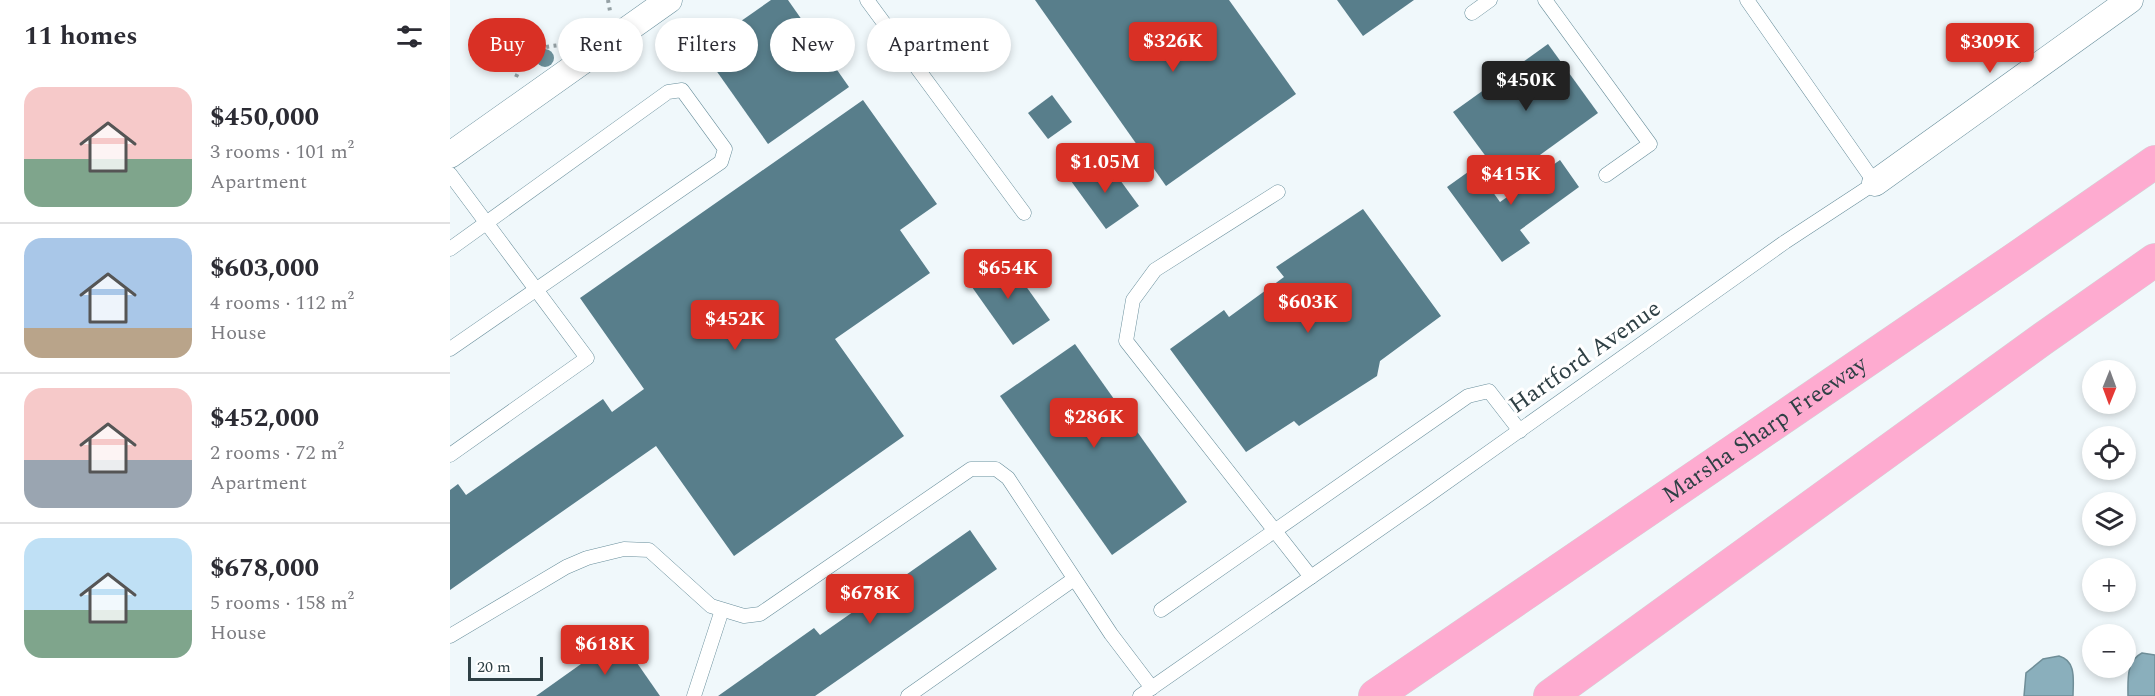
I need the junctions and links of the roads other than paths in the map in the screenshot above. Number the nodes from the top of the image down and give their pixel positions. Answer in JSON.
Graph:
{"nodes":[{"id":1,"x":669,"y":0,"type":"edge"},
{"id":2,"x":867,"y":0,"type":"edge"},
{"id":3,"x":1490,"y":0,"type":"edge"},
{"id":4,"x":1545,"y":0,"type":"edge"},
{"id":5,"x":1747,"y":0,"type":"edge"},
{"id":6,"x":2130,"y":0,"type":"edge"},
{"id":7,"x":1472,"y":13,"type":"dead end"},
{"id":8,"x":450,"y":155,"type":"edge"},
{"id":9,"x":2155,"y":162,"type":"edge"},
{"id":10,"x":450,"y":174,"type":"edge"},
{"id":11,"x":1606,"y":175,"type":"dead end"},
{"id":12,"x":1875,"y":183,"type":"junction"},
{"id":13,"x":1278,"y":192,"type":"dead end"},
{"id":14,"x":1024,"y":213,"type":"dead end"},
{"id":15,"x":487,"y":223,"type":"junction"},
{"id":16,"x":450,"y":249,"type":"edge"},
{"id":17,"x":2155,"y":260,"type":"edge"},
{"id":18,"x":537,"y":290,"type":"junction"},
{"id":19,"x":450,"y":349,"type":"edge"},
{"id":20,"x":1520,"y":430,"type":"junction"},
{"id":21,"x":450,"y":455,"type":"edge"},
{"id":22,"x":1275,"y":531,"type":"junction"},
{"id":23,"x":1311,"y":577,"type":"junction"},
{"id":24,"x":1074,"y":579,"type":"junction"},
{"id":25,"x":722,"y":610,"type":"junction"},
{"id":26,"x":1161,"y":610,"type":"dead end"},
{"id":27,"x":450,"y":636,"type":"edge"},
{"id":28,"x":1152,"y":688,"type":"junction"},
{"id":29,"x":694,"y":696,"type":"edge"},
{"id":30,"x":908,"y":696,"type":"edge"},
{"id":31,"x":1140,"y":696,"type":"edge"},
{"id":32,"x":1375,"y":696,"type":"edge"},
{"id":33,"x":1550,"y":696,"type":"edge"}],
"edges":[{"from":1,"to":8,"type":"street"},
{"from":2,"to":14,"type":"lane"},
{"from":3,"to":7,"type":"lane"},
{"from":4,"to":11,"type":"lane"},
{"from":5,"to":12,"type":"lane"},
{"from":6,"to":12,"type":"street"},
{"from":9,"to":32,"type":"highway","name":"Marsha Sharp Freeway"},
{"from":10,"to":15,"type":"lane"},
{"from":12,"to":20,"type":"lane","name":"Hartford Avenue"},
{"from":13,"to":22,"type":"lane"},
{"from":15,"to":16,"type":"lane"},
{"from":15,"to":18,"type":"lane"},
{"from":15,"to":18,"type":"lane"},
{"from":17,"to":33,"type":"highway"},
{"from":18,"to":19,"type":"lane"},
{"from":18,"to":21,"type":"lane"},
{"from":20,"to":22,"type":"lane"},
{"from":20,"to":23,"type":"lane","name":"Hartford Avenue"},
{"from":22,"to":23,"type":"lane"},
{"from":22,"to":26,"type":"lane"},
{"from":23,"to":28,"type":"lane","name":"Hartford Avenue"},
{"from":24,"to":25,"type":"lane"},
{"from":24,"to":28,"type":"lane"},
{"from":24,"to":30,"type":"lane"},
{"from":25,"to":27,"type":"lane"},
{"from":25,"to":29,"type":"lane"},
{"from":28,"to":31,"type":"lane","name":"Hartford Avenue"}]}
